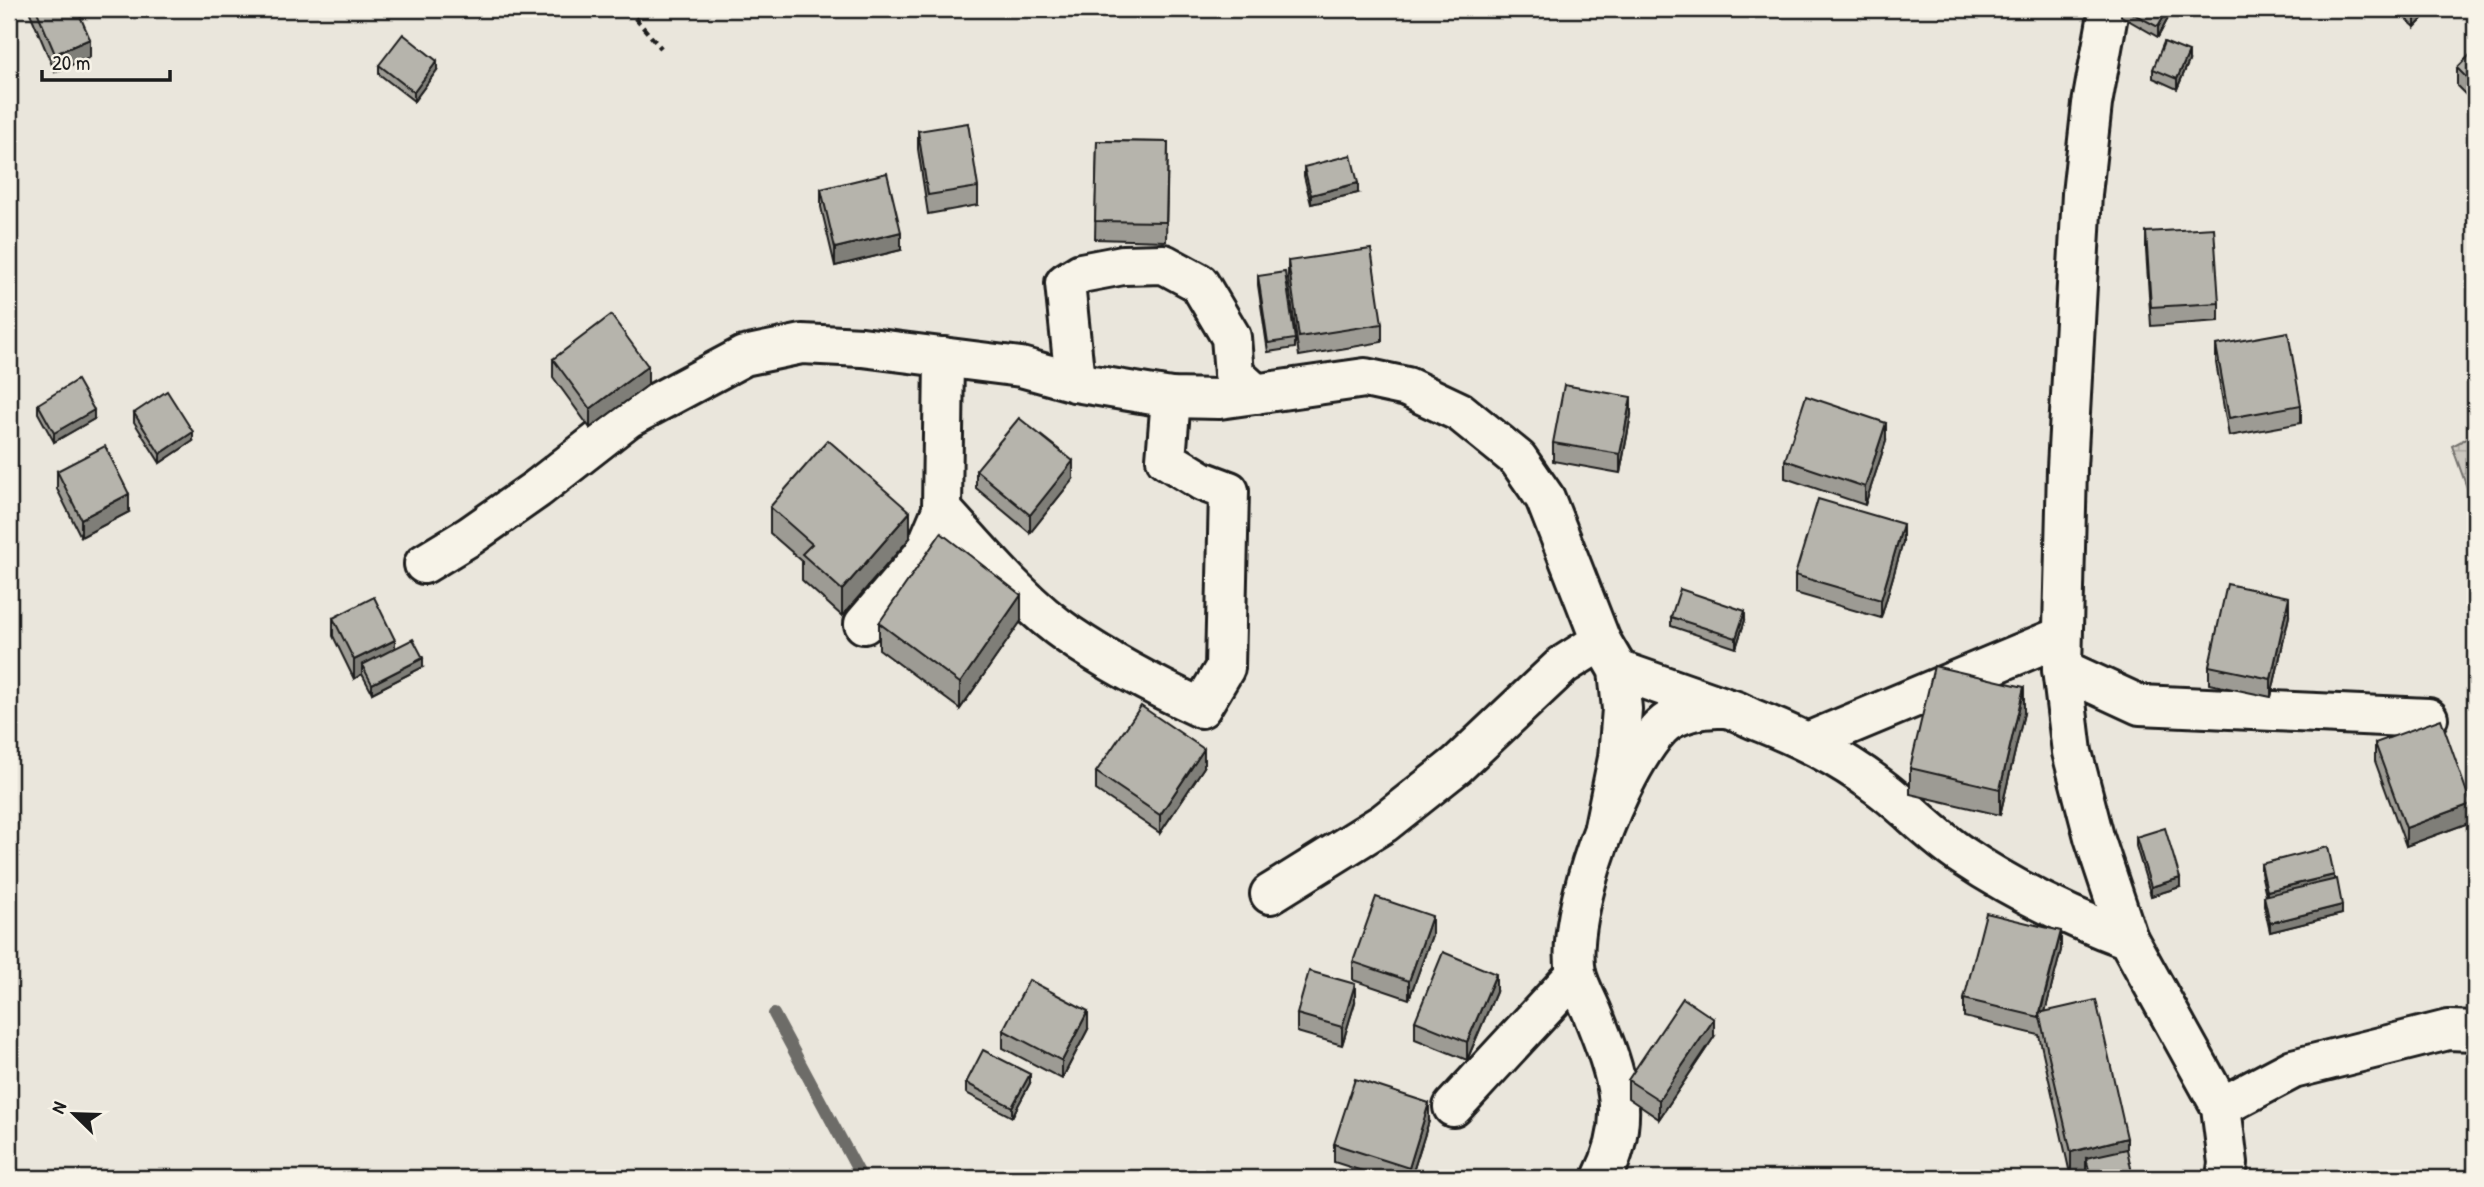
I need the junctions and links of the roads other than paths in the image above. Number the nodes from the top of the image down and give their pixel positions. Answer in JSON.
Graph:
{"nodes":[{"id":1,"x":2109,"y":9,"type":"edge"},
{"id":2,"x":944,"y":357,"type":"junction"},
{"id":3,"x":1075,"y":382,"type":"junction"},
{"id":4,"x":1256,"y":394,"type":"junction"},
{"id":5,"x":1171,"y":398,"type":"junction"},
{"id":6,"x":943,"y":510,"type":"junction"},
{"id":7,"x":424,"y":564,"type":"dead end"},
{"id":8,"x":864,"y":624,"type":"dead end"},
{"id":9,"x":2062,"y":653,"type":"junction"},
{"id":10,"x":1610,"y":656,"type":"junction"},
{"id":11,"x":1725,"y":708,"type":"junction"},
{"id":12,"x":2428,"y":718,"type":"dead end"},
{"id":13,"x":1810,"y":741,"type":"junction"},
{"id":14,"x":1604,"y":827,"type":"junction"},
{"id":15,"x":1270,"y":894,"type":"dead end"},
{"id":16,"x":2128,"y":939,"type":"junction"},
{"id":17,"x":1576,"y":974,"type":"junction"},
{"id":18,"x":2475,"y":1031,"type":"edge"},
{"id":19,"x":1453,"y":1107,"type":"dead end"},
{"id":20,"x":2221,"y":1107,"type":"junction"},
{"id":21,"x":1607,"y":1177,"type":"edge"},
{"id":22,"x":2226,"y":1178,"type":"edge"}],
"edges":[{"from":1,"to":9,"type":"street"},
{"from":2,"to":3,"type":"street"},
{"from":2,"to":6,"type":"street"},
{"from":2,"to":7,"type":"street"},
{"from":3,"to":4,"type":"street"},
{"from":3,"to":5,"type":"street"},
{"from":4,"to":5,"type":"street"},
{"from":4,"to":10,"type":"street"},
{"from":5,"to":6,"type":"street"},
{"from":6,"to":8,"type":"street"},
{"from":9,"to":12,"type":"street"},
{"from":9,"to":13,"type":"street"},
{"from":9,"to":16,"type":"street"},
{"from":10,"to":11,"type":"street"},
{"from":10,"to":14,"type":"street"},
{"from":10,"to":15,"type":"street"},
{"from":11,"to":13,"type":"street"},
{"from":11,"to":14,"type":"street"},
{"from":13,"to":16,"type":"street"},
{"from":14,"to":17,"type":"street"},
{"from":16,"to":20,"type":"street"},
{"from":17,"to":19,"type":"street"},
{"from":17,"to":21,"type":"street"},
{"from":18,"to":20,"type":"street"},
{"from":20,"to":22,"type":"street"}]}
